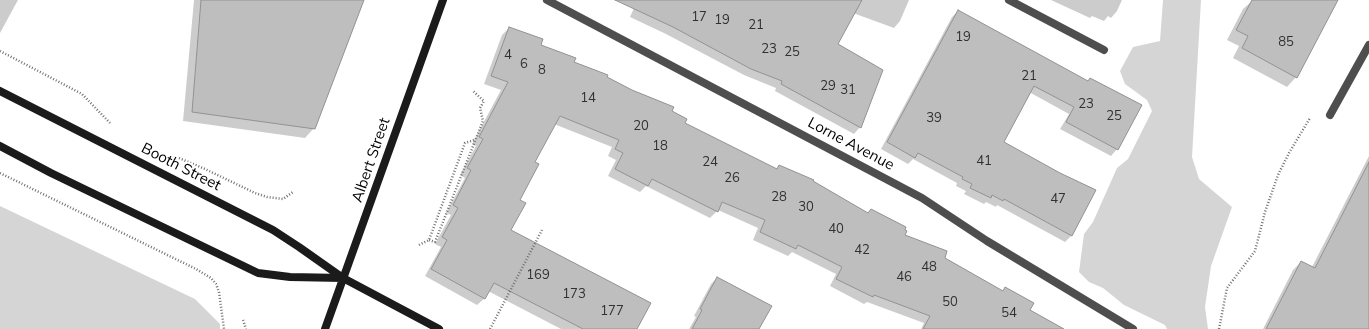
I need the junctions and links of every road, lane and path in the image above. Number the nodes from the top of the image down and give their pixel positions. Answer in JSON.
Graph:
{"nodes":[{"id":1,"x":443,"y":0,"type":"edge"},
{"id":2,"x":547,"y":0,"type":"edge"},
{"id":3,"x":1009,"y":0,"type":"edge"},
{"id":4,"x":1369,"y":45,"type":"edge"},
{"id":5,"x":1104,"y":50,"type":"dead end"},
{"id":6,"x":0,"y":51,"type":"edge"},
{"id":7,"x":0,"y":91,"type":"edge"},
{"id":8,"x":473,"y":91,"type":"dead end"},
{"id":9,"x":1330,"y":115,"type":"joint"},
{"id":10,"x":113,"y":125,"type":"dead end"},
{"id":11,"x":474,"y":140,"type":"junction"},
{"id":12,"x":0,"y":146,"type":"edge"},
{"id":13,"x":176,"y":157,"type":"dead end"},
{"id":14,"x":0,"y":173,"type":"edge"},
{"id":15,"x":294,"y":192,"type":"dead end"},
{"id":16,"x":542,"y":230,"type":"dead end"},
{"id":17,"x":429,"y":240,"type":"junction"},
{"id":18,"x":419,"y":245,"type":"dead end"},
{"id":19,"x":344,"y":278,"type":"junction"},
{"id":20,"x":243,"y":320,"type":"dead end"},
{"id":21,"x":224,"y":329,"type":"edge"},
{"id":22,"x":246,"y":329,"type":"edge"},
{"id":23,"x":325,"y":329,"type":"edge"},
{"id":24,"x":439,"y":329,"type":"edge"},
{"id":25,"x":490,"y":329,"type":"edge"},
{"id":26,"x":1133,"y":329,"type":"edge"},
{"id":27,"x":1219,"y":329,"type":"edge"}],
"edges":[{"from":1,"to":19,"type":"main road","name":"Albert Street"},
{"from":2,"to":26,"type":"street","name":"Lorne Avenue"},
{"from":3,"to":5,"type":"street"},
{"from":4,"to":9,"type":"street"},
{"from":6,"to":10,"type":"path"},
{"from":7,"to":19,"type":"main road","name":"Booth Street"},
{"from":8,"to":11,"type":"path"},
{"from":9,"to":27,"type":"path"},
{"from":11,"to":17,"type":"path"},
{"from":11,"to":17,"type":"path"},
{"from":12,"to":19,"type":"main road","name":"Booth Street"},
{"from":13,"to":15,"type":"path"},
{"from":14,"to":21,"type":"path"},
{"from":16,"to":25,"type":"path"},
{"from":17,"to":18,"type":"path"},
{"from":19,"to":23,"type":"main road","name":"Albert Street"},
{"from":19,"to":24,"type":"main road","name":"Booth Street"},
{"from":20,"to":22,"type":"path"}]}
